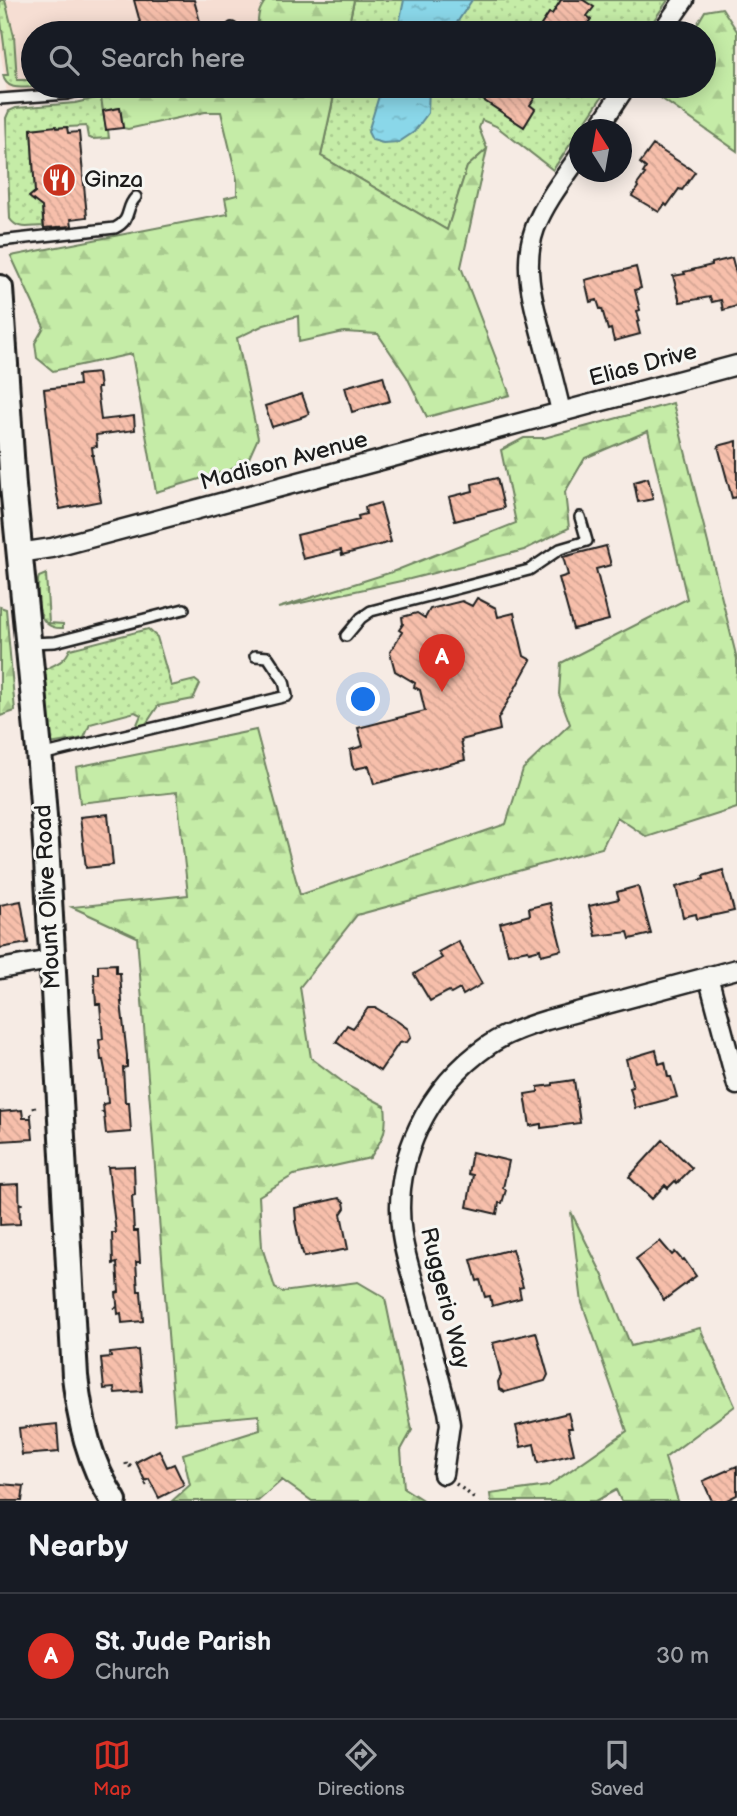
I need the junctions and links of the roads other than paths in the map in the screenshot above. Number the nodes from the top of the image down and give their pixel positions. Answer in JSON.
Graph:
{"nodes":[{"id":1,"x":684,"y":0,"type":"edge"},
{"id":2,"x":669,"y":21,"type":"edge"},
{"id":3,"x":21,"y":97,"type":"edge"},
{"id":4,"x":618,"y":98,"type":"edge"},
{"id":5,"x":0,"y":99,"type":"edge"},
{"id":6,"x":604,"y":119,"type":"edge"},
{"id":7,"x":569,"y":170,"type":"edge"},
{"id":8,"x":136,"y":197,"type":"dead end"},
{"id":9,"x":0,"y":241,"type":"edge"},
{"id":10,"x":0,"y":288,"type":"edge"},
{"id":11,"x":737,"y":365,"type":"edge"},
{"id":12,"x":561,"y":412,"type":"junction"},
{"id":13,"x":580,"y":517,"type":"dead end"},
{"id":14,"x":19,"y":552,"type":"junction"},
{"id":15,"x":184,"y":609,"type":"dead end"},
{"id":16,"x":346,"y":636,"type":"dead end"},
{"id":17,"x":28,"y":643,"type":"junction"},
{"id":18,"x":255,"y":656,"type":"dead end"},
{"id":19,"x":39,"y":755,"type":"junction"},
{"id":20,"x":52,"y":961,"type":"junction"},
{"id":21,"x":0,"y":969,"type":"edge"},
{"id":22,"x":737,"y":969,"type":"edge"},
{"id":23,"x":708,"y":976,"type":"junction"},
{"id":24,"x":737,"y":1085,"type":"edge"},
{"id":25,"x":443,"y":1475,"type":"road end"},
{"id":26,"x":114,"y":1501,"type":"edge"}],
"edges":[{"from":1,"to":2,"type":"street"},
{"from":3,"to":5,"type":"lane"},
{"from":4,"to":6,"type":"street"},
{"from":7,"to":12,"type":"street"},
{"from":8,"to":9,"type":"lane"},
{"from":10,"to":14,"type":"main road","name":"Mount Olive Road"},
{"from":11,"to":12,"type":"street","name":"Elias Drive"},
{"from":12,"to":14,"type":"street","name":"Madison Avenue"},
{"from":13,"to":16,"type":"lane"},
{"from":14,"to":17,"type":"main road","name":"Mount Olive Road"},
{"from":15,"to":17,"type":"lane"},
{"from":17,"to":19,"type":"main road","name":"Mount Olive Road"},
{"from":18,"to":19,"type":"lane"},
{"from":19,"to":20,"type":"main road","name":"Mount Olive Road"},
{"from":20,"to":21,"type":"street"},
{"from":20,"to":26,"type":"main road","name":"Mount Olive Road"},
{"from":22,"to":23,"type":"street","name":"Ruggerio Way"},
{"from":23,"to":24,"type":"street"},
{"from":23,"to":25,"type":"street","name":"Ruggerio Way"}]}
